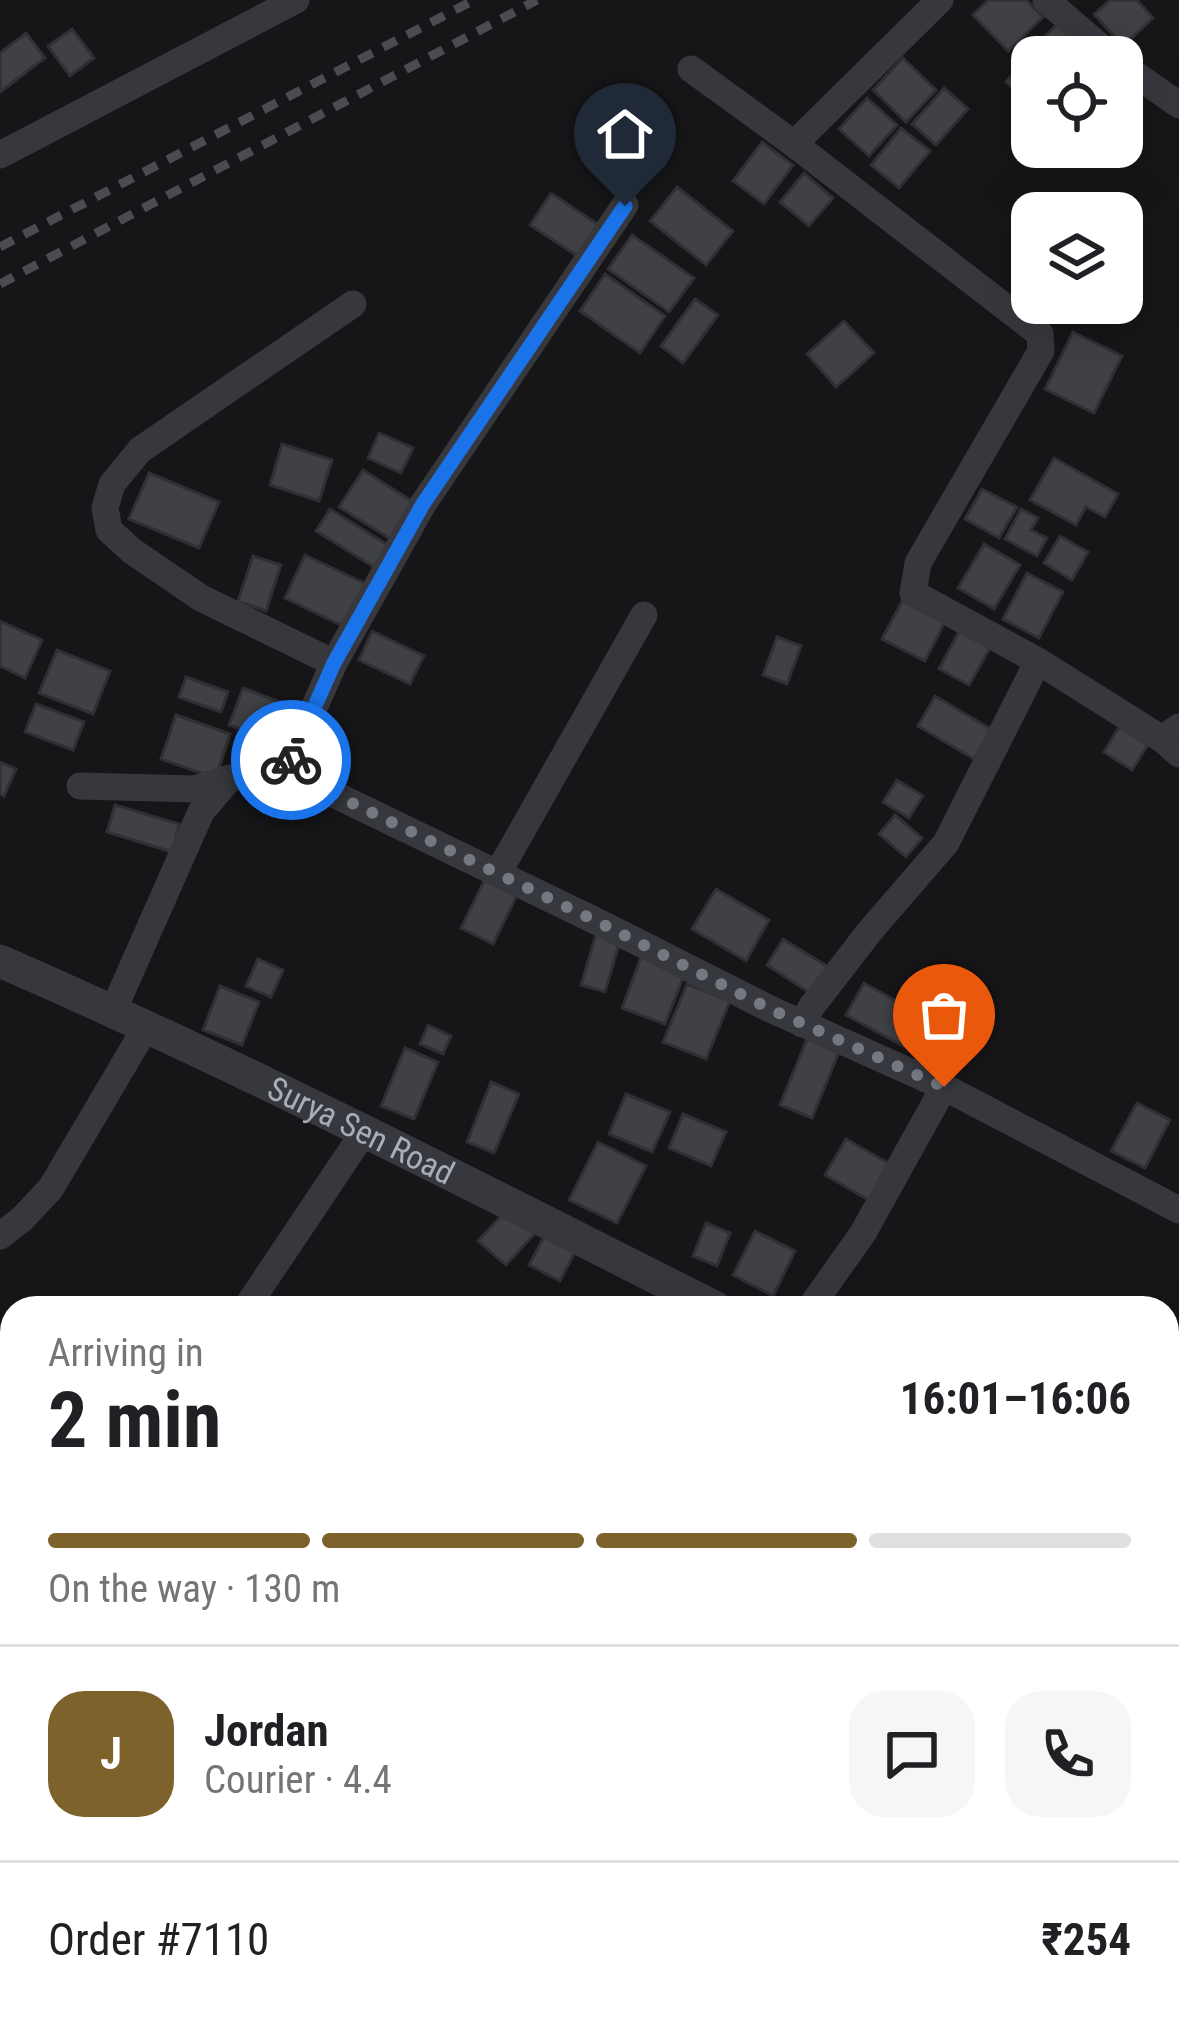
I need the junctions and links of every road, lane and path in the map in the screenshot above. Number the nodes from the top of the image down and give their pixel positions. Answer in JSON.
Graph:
{"nodes":[{"id":1,"x":296,"y":0,"type":"edge"},
{"id":2,"x":940,"y":0,"type":"edge"},
{"id":3,"x":1046,"y":0,"type":"edge"},
{"id":4,"x":1088,"y":36,"type":"edge"},
{"id":5,"x":691,"y":70,"type":"dead end"},
{"id":6,"x":1143,"y":80,"type":"edge"},
{"id":7,"x":1179,"y":105,"type":"edge"},
{"id":8,"x":794,"y":144,"type":"junction"},
{"id":9,"x":0,"y":155,"type":"edge"},
{"id":10,"x":625,"y":206,"type":"dead end"},
{"id":11,"x":353,"y":304,"type":"dead end"},
{"id":12,"x":644,"y":615,"type":"dead end"},
{"id":13,"x":1038,"y":661,"type":"junction"},
{"id":14,"x":334,"y":663,"type":"junction"},
{"id":15,"x":1173,"y":740,"type":"edge"},
{"id":16,"x":286,"y":771,"type":"junction"},
{"id":17,"x":230,"y":778,"type":"junction"},
{"id":18,"x":80,"y":786,"type":"dead end"},
{"id":19,"x":498,"y":874,"type":"junction"},
{"id":20,"x":0,"y":961,"type":"edge"},
{"id":21,"x":113,"y":1011,"type":"junction"},
{"id":22,"x":802,"y":1024,"type":"junction"},
{"id":23,"x":146,"y":1027,"type":"junction"},
{"id":24,"x":944,"y":1087,"type":"junction"},
{"id":25,"x":364,"y":1132,"type":"junction"},
{"id":26,"x":1179,"y":1210,"type":"edge"},
{"id":27,"x":0,"y":1236,"type":"edge"},
{"id":28,"x":254,"y":1296,"type":"edge"},
{"id":29,"x":692,"y":1296,"type":"edge"},
{"id":30,"x":818,"y":1296,"type":"edge"}],
"edges":[{"from":1,"to":9,"type":"street"},
{"from":2,"to":8,"type":"street"},
{"from":3,"to":4,"type":"street"},
{"from":5,"to":8,"type":"street"},
{"from":6,"to":7,"type":"street"},
{"from":8,"to":13,"type":"street"},
{"from":10,"to":14,"type":"street"},
{"from":11,"to":14,"type":"street"},
{"from":12,"to":19,"type":"street"},
{"from":13,"to":15,"type":"street"},
{"from":13,"to":22,"type":"street"},
{"from":14,"to":16,"type":"street"},
{"from":16,"to":17,"type":"street"},
{"from":16,"to":19,"type":"street"},
{"from":17,"to":18,"type":"street"},
{"from":17,"to":21,"type":"street"},
{"from":19,"to":22,"type":"street"},
{"from":20,"to":21,"type":"street","name":"Surya Sen Road"},
{"from":21,"to":23,"type":"street","name":"Surya Sen Road"},
{"from":22,"to":24,"type":"street"},
{"from":23,"to":25,"type":"street","name":"Surya Sen Road"},
{"from":23,"to":27,"type":"street"},
{"from":24,"to":26,"type":"street"},
{"from":24,"to":30,"type":"street"},
{"from":25,"to":28,"type":"street"},
{"from":25,"to":29,"type":"street","name":"Surya Sen Road"}]}
